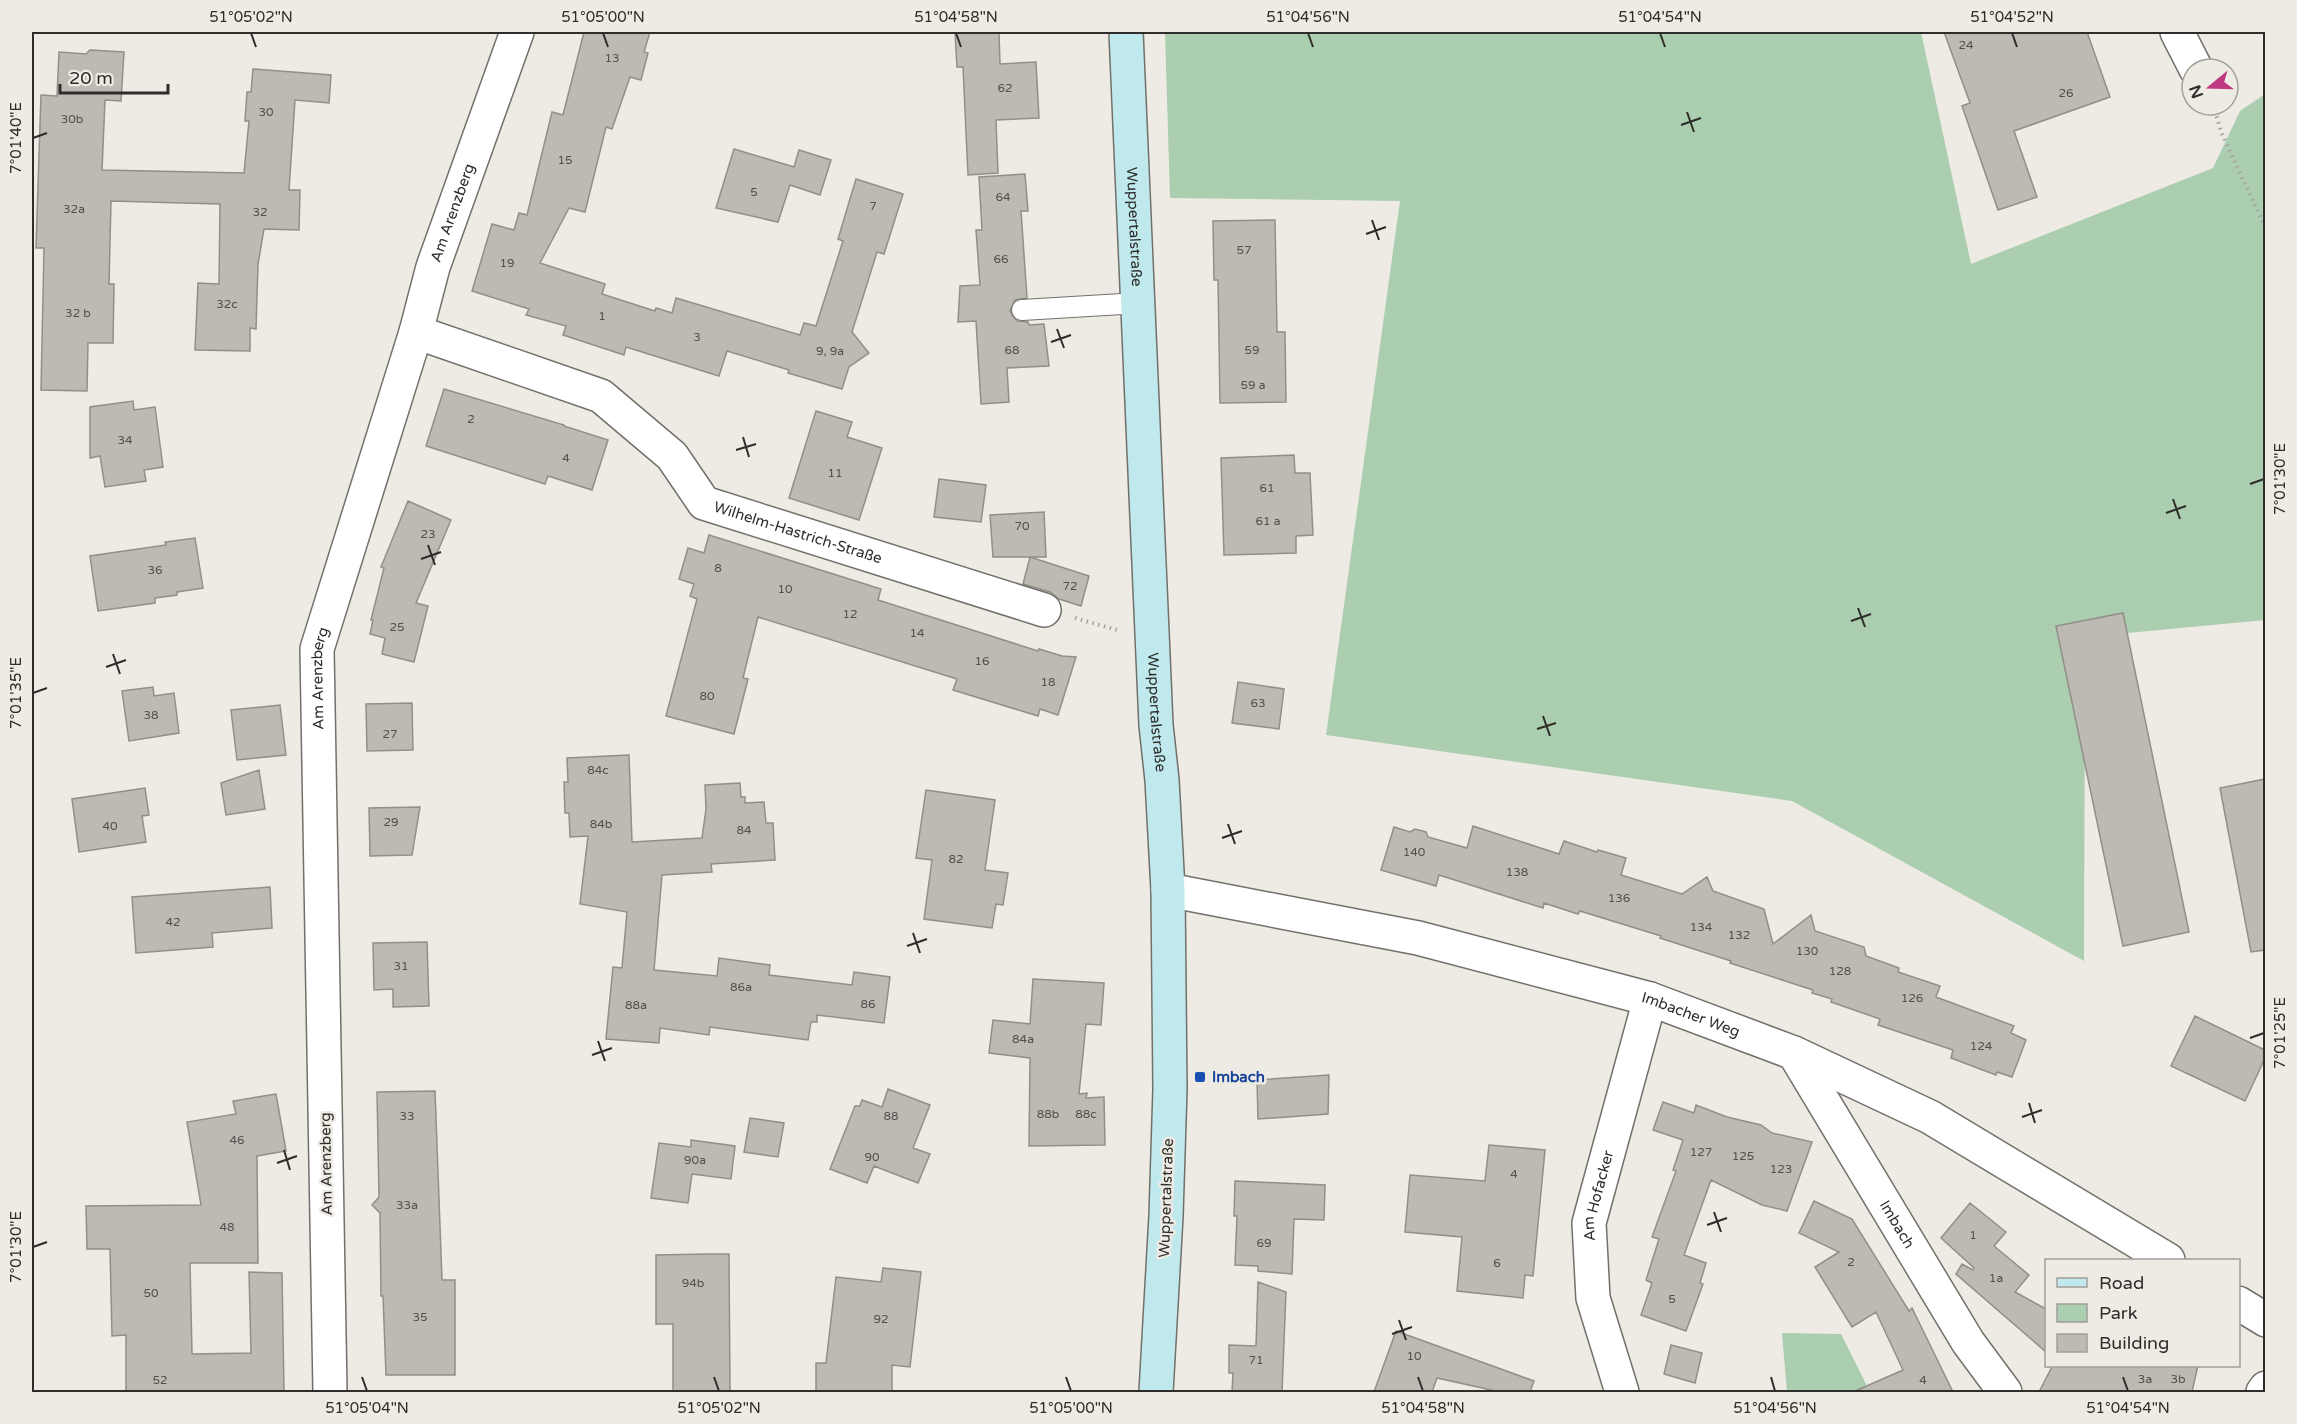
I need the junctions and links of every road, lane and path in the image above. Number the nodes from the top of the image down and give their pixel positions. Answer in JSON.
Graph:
{"nodes":[{"id":1,"x":517,"y":32,"type":"edge"},
{"id":2,"x":1126,"y":32,"type":"edge"},
{"id":3,"x":2177,"y":32,"type":"edge"},
{"id":4,"x":2190,"y":57,"type":"edge"},
{"id":5,"x":2217,"y":117,"type":"edge"},
{"id":6,"x":2265,"y":229,"type":"edge"},
{"id":7,"x":1139,"y":303,"type":"junction"},
{"id":8,"x":1023,"y":310,"type":"dead end"},
{"id":9,"x":416,"y":332,"type":"junction"},
{"id":10,"x":1044,"y":610,"type":"joint"},
{"id":11,"x":1153,"y":639,"type":"junction"},
{"id":12,"x":1168,"y":890,"type":"junction"},
{"id":13,"x":1650,"y":999,"type":"junction"},
{"id":14,"x":1794,"y":1053,"type":"junction"},
{"id":15,"x":2166,"y":1259,"type":"edge"},
{"id":16,"x":2240,"y":1304,"type":"edge"},
{"id":17,"x":2265,"y":1320,"type":"edge"},
{"id":18,"x":2265,"y":1388,"type":"edge"},
{"id":19,"x":330,"y":1392,"type":"edge"},
{"id":20,"x":1156,"y":1392,"type":"edge"},
{"id":21,"x":1622,"y":1392,"type":"edge"},
{"id":22,"x":2005,"y":1392,"type":"edge"},
{"id":23,"x":2263,"y":1392,"type":"edge"}],
"edges":[{"from":1,"to":9,"type":"street","name":"Am Arenzberg"},
{"from":2,"to":7,"type":"main road","name":"Wuppertalstraße"},
{"from":3,"to":4,"type":"street"},
{"from":5,"to":6,"type":"path"},
{"from":7,"to":8,"type":"lane"},
{"from":7,"to":11,"type":"main road","name":"Wuppertalstraße"},
{"from":9,"to":10,"type":"street","name":"Wilhelm-Hastrich-Straße"},
{"from":9,"to":19,"type":"street","name":"Am Arenzberg"},
{"from":10,"to":11,"type":"path"},
{"from":11,"to":12,"type":"main road","name":"Wuppertalstraße"},
{"from":12,"to":13,"type":"street","name":"Imbacher Weg"},
{"from":12,"to":20,"type":"main road","name":"Wuppertalstraße"},
{"from":13,"to":14,"type":"street","name":"Imbacher Weg"},
{"from":13,"to":21,"type":"street","name":"Am Hofacker"},
{"from":14,"to":15,"type":"street","name":"Imbacher Weg"},
{"from":14,"to":22,"type":"street","name":"Imbach"},
{"from":16,"to":17,"type":"street"},
{"from":18,"to":23,"type":"street"}]}
